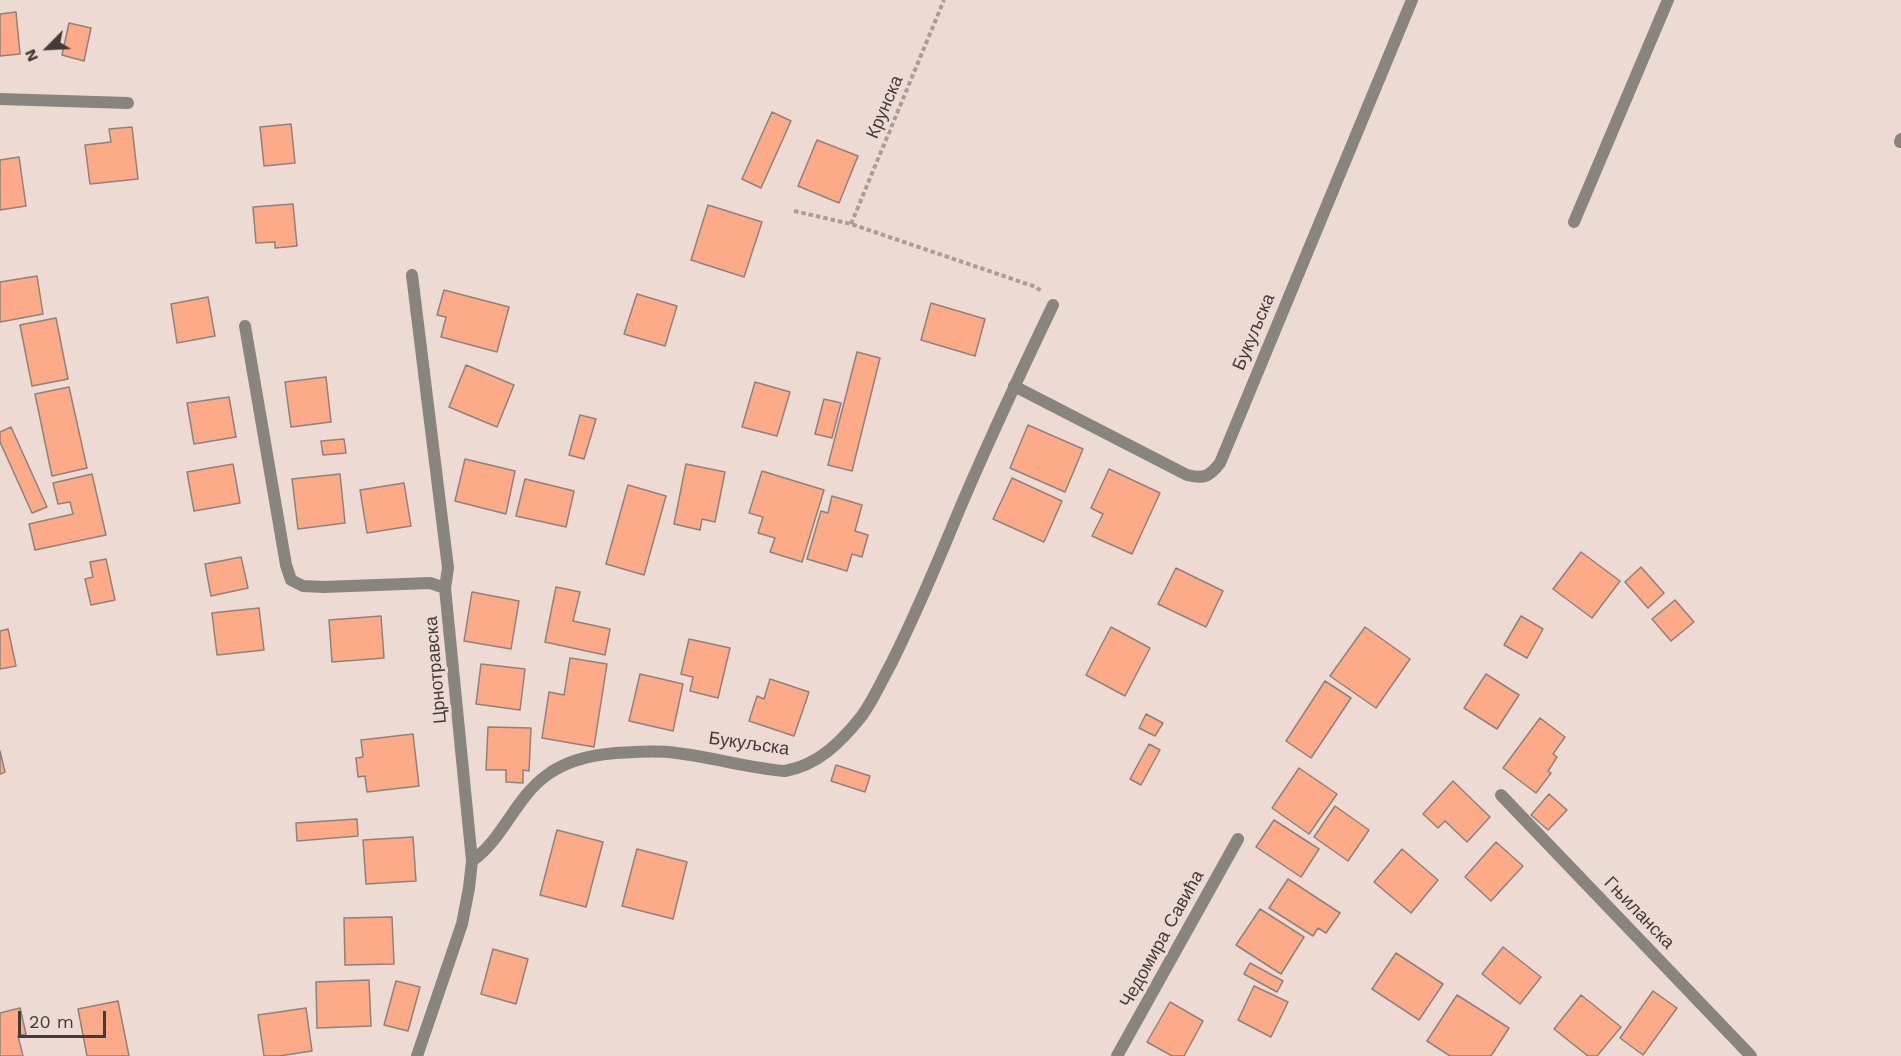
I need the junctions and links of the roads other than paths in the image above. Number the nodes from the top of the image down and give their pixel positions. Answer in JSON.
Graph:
{"nodes":[{"id":1,"x":1412,"y":0,"type":"edge"},
{"id":2,"x":1668,"y":0,"type":"edge"},
{"id":3,"x":0,"y":99,"type":"edge"},
{"id":4,"x":128,"y":103,"type":"dead end"},
{"id":5,"x":1574,"y":222,"type":"dead end"},
{"id":6,"x":412,"y":275,"type":"dead end"},
{"id":7,"x":1053,"y":305,"type":"road end"},
{"id":8,"x":245,"y":326,"type":"dead end"},
{"id":9,"x":1014,"y":386,"type":"junction"},
{"id":10,"x":446,"y":588,"type":"junction"},
{"id":11,"x":1501,"y":795,"type":"dead end"},
{"id":12,"x":1238,"y":839,"type":"dead end"},
{"id":13,"x":472,"y":861,"type":"junction"},
{"id":14,"x":417,"y":1056,"type":"edge"},
{"id":15,"x":1117,"y":1056,"type":"edge"},
{"id":16,"x":1751,"y":1056,"type":"edge"}],
"edges":[{"from":1,"to":9,"type":"street","name":"Букуљска"},
{"from":2,"to":5,"type":"street"},
{"from":3,"to":4,"type":"street"},
{"from":6,"to":10,"type":"street","name":"Црнотравска"},
{"from":7,"to":9,"type":"street","name":"Букуљска"},
{"from":8,"to":10,"type":"street"},
{"from":9,"to":13,"type":"street","name":"Букуљска"},
{"from":10,"to":13,"type":"street","name":"Црнотравска"},
{"from":11,"to":16,"type":"street","name":"Гњиланска"},
{"from":12,"to":15,"type":"street","name":"Чедомира Савића"},
{"from":13,"to":14,"type":"street","name":"Црнотравска"}]}
